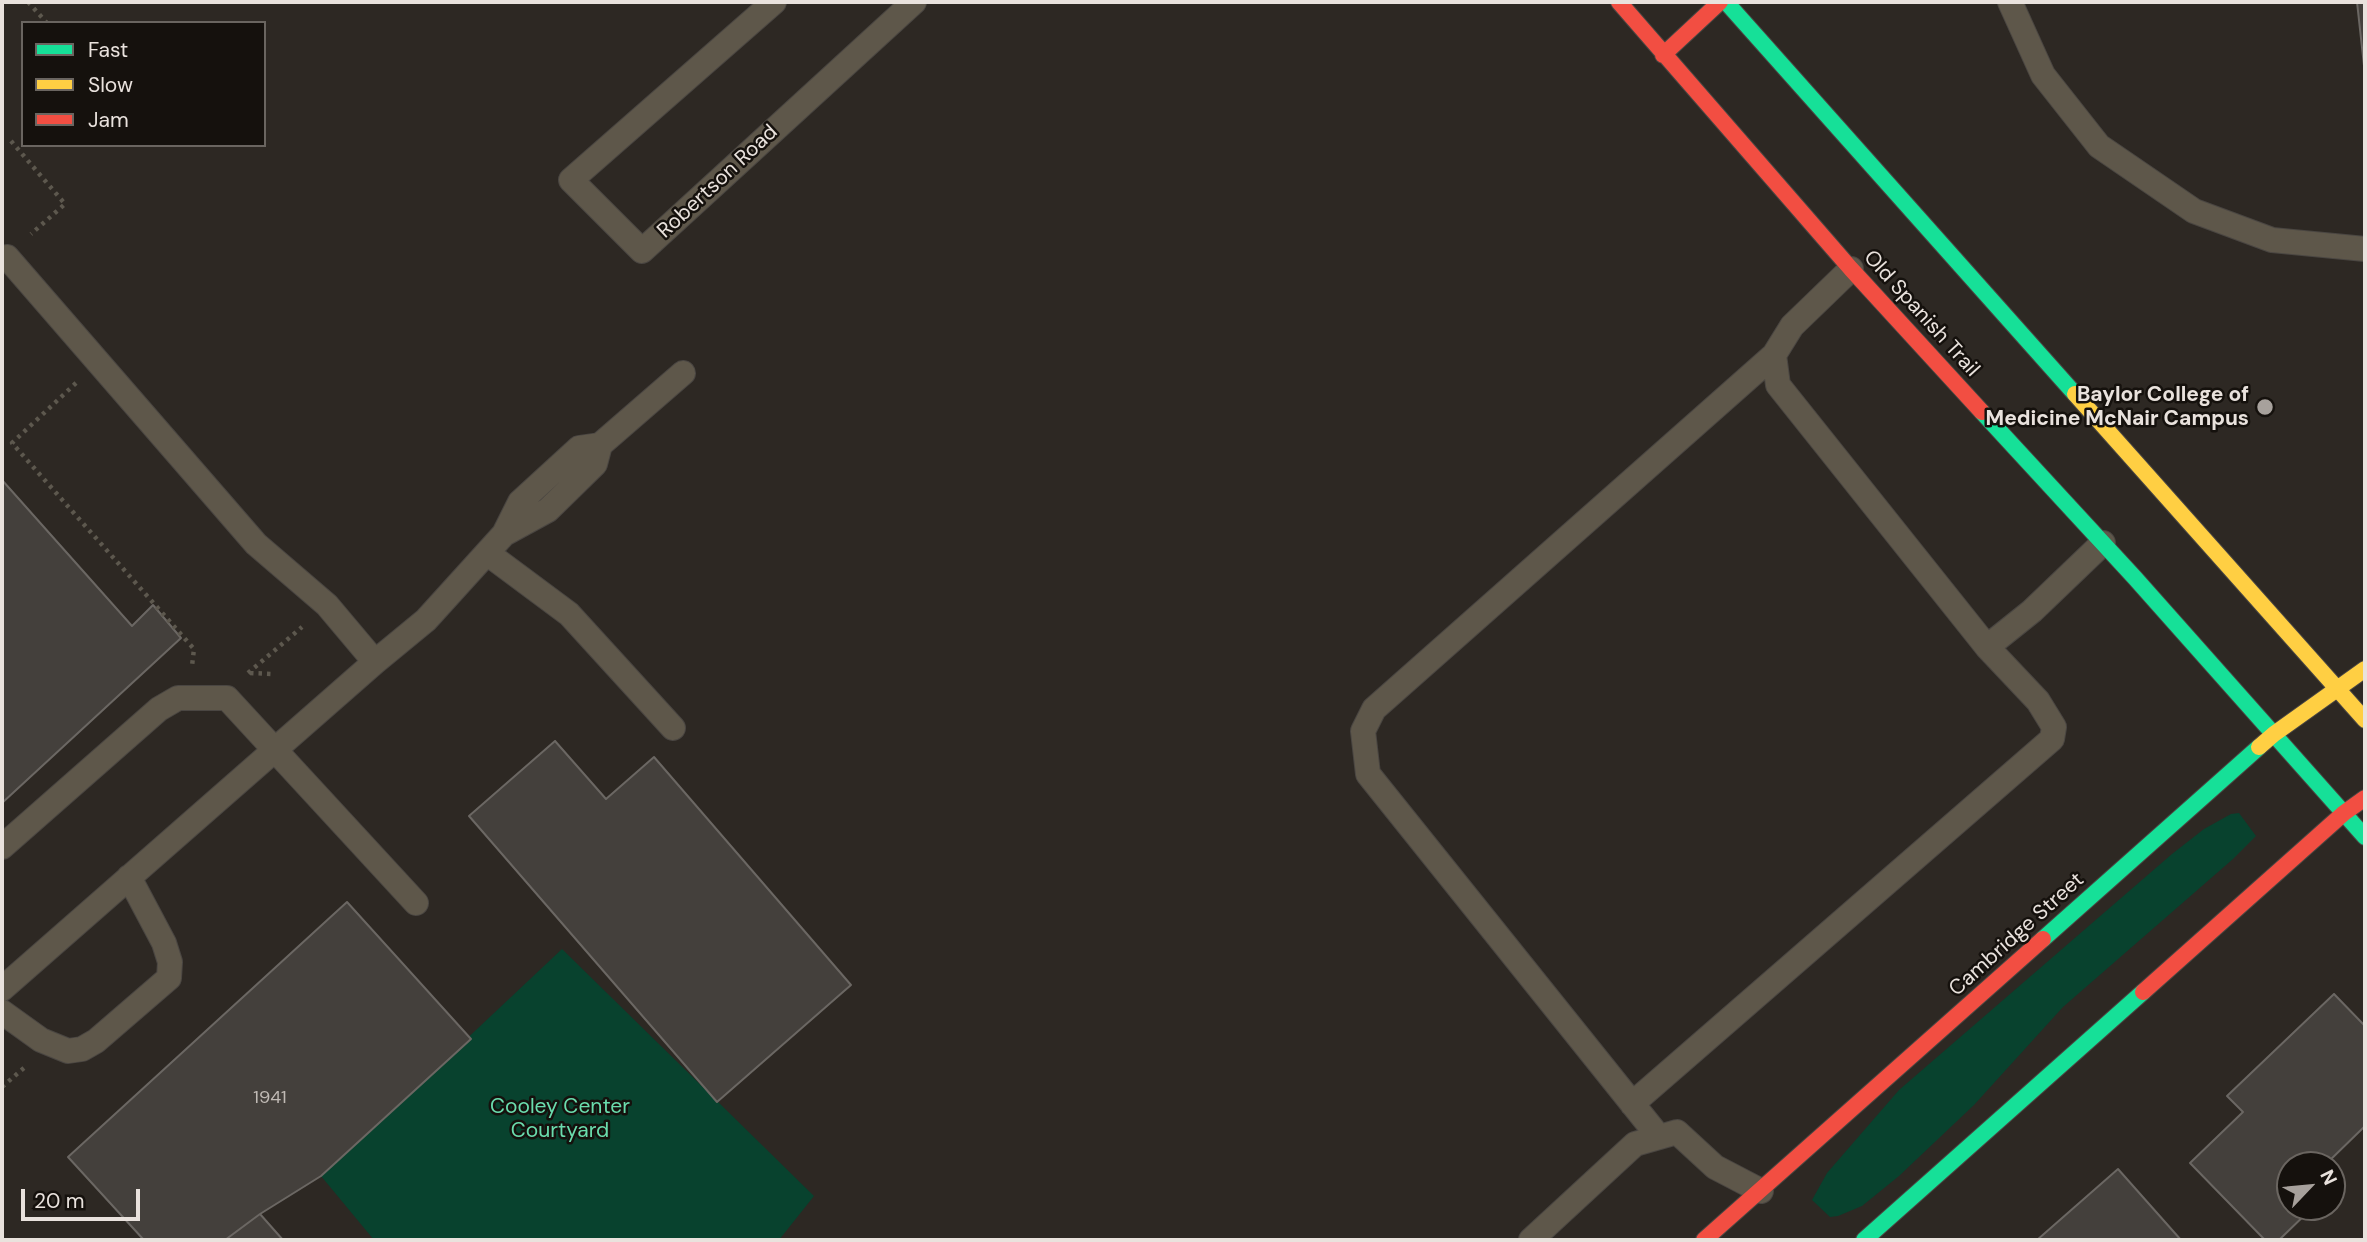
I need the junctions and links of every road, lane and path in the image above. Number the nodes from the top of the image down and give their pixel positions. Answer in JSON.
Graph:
{"nodes":[{"id":1,"x":28,"y":2,"type":"edge"},
{"id":2,"x":774,"y":2,"type":"edge"},
{"id":3,"x":914,"y":2,"type":"edge"},
{"id":4,"x":1619,"y":2,"type":"edge"},
{"id":5,"x":1720,"y":2,"type":"edge"},
{"id":6,"x":1726,"y":2,"type":"edge"},
{"id":7,"x":2010,"y":2,"type":"edge"},
{"id":8,"x":45,"y":21,"type":"edge"},
{"id":9,"x":1663,"y":55,"type":"junction"},
{"id":10,"x":11,"y":141,"type":"dead end"},
{"id":11,"x":2365,"y":249,"type":"edge"},
{"id":12,"x":7,"y":257,"type":"joint"},
{"id":13,"x":1851,"y":269,"type":"junction"},
{"id":14,"x":1774,"y":355,"type":"junction"},
{"id":15,"x":98,"y":363,"type":"junction"},
{"id":16,"x":683,"y":373,"type":"dead end"},
{"id":17,"x":2103,"y":543,"type":"junction"},
{"id":18,"x":486,"y":553,"type":"junction"},
{"id":19,"x":1987,"y":647,"type":"junction"},
{"id":20,"x":375,"y":662,"type":"junction"},
{"id":21,"x":192,"y":667,"type":"dead end"},
{"id":22,"x":2365,"y":669,"type":"edge"},
{"id":23,"x":2338,"y":689,"type":"junction"},
{"id":24,"x":2365,"y":720,"type":"edge"},
{"id":25,"x":673,"y":728,"type":"dead end"},
{"id":26,"x":2274,"y":734,"type":"junction"},
{"id":27,"x":275,"y":750,"type":"junction"},
{"id":28,"x":2365,"y":798,"type":"edge"},
{"id":29,"x":2344,"y":813,"type":"junction"},
{"id":30,"x":2365,"y":837,"type":"edge"},
{"id":31,"x":2,"y":847,"type":"edge"},
{"id":32,"x":129,"y":877,"type":"junction"},
{"id":33,"x":416,"y":903,"type":"dead end"},
{"id":34,"x":2,"y":989,"type":"edge"},
{"id":35,"x":2,"y":1012,"type":"edge"},
{"id":36,"x":1632,"y":1104,"type":"junction"},
{"id":37,"x":1659,"y":1138,"type":"junction"},
{"id":38,"x":1761,"y":1191,"type":"junction"},
{"id":39,"x":1531,"y":1240,"type":"edge"},
{"id":40,"x":1704,"y":1240,"type":"edge"},
{"id":41,"x":1864,"y":1240,"type":"edge"}],
"edges":[{"from":1,"to":8,"type":"path"},
{"from":2,"to":3,"type":"lane","name":"Robertson Road"},
{"from":4,"to":9,"type":"main road","name":"Old Spanish Trail"},
{"from":5,"to":9,"type":"main road"},
{"from":6,"to":23,"type":"main road"},
{"from":7,"to":11,"type":"lane"},
{"from":9,"to":13,"type":"main road","name":"Old Spanish Trail"},
{"from":10,"to":12,"type":"path"},
{"from":12,"to":15,"type":"lane"},
{"from":13,"to":14,"type":"lane"},
{"from":13,"to":17,"type":"main road","name":"Old Spanish Trail"},
{"from":14,"to":19,"type":"lane"},
{"from":14,"to":36,"type":"lane"},
{"from":15,"to":20,"type":"lane"},
{"from":15,"to":21,"type":"path"},
{"from":16,"to":18,"type":"lane"},
{"from":17,"to":19,"type":"lane"},
{"from":17,"to":26,"type":"main road","name":"Old Spanish Trail"},
{"from":18,"to":20,"type":"lane"},
{"from":18,"to":25,"type":"lane"},
{"from":19,"to":36,"type":"lane"},
{"from":20,"to":27,"type":"lane"},
{"from":22,"to":23,"type":"main road","name":"Cambridge Street"},
{"from":23,"to":24,"type":"main road"},
{"from":23,"to":26,"type":"main road","name":"Cambridge Street"},
{"from":26,"to":29,"type":"main road","name":"Old Spanish Trail"},
{"from":26,"to":38,"type":"main road","name":"Cambridge Street"},
{"from":27,"to":31,"type":"lane"},
{"from":27,"to":32,"type":"lane"},
{"from":27,"to":33,"type":"lane"},
{"from":28,"to":29,"type":"main road"},
{"from":29,"to":30,"type":"main road","name":"Old Spanish Trail"},
{"from":29,"to":41,"type":"main road"},
{"from":32,"to":34,"type":"lane"},
{"from":32,"to":35,"type":"lane"},
{"from":36,"to":37,"type":"lane"},
{"from":37,"to":38,"type":"lane"},
{"from":37,"to":39,"type":"lane"},
{"from":38,"to":40,"type":"main road","name":"Cambridge Street"}]}
